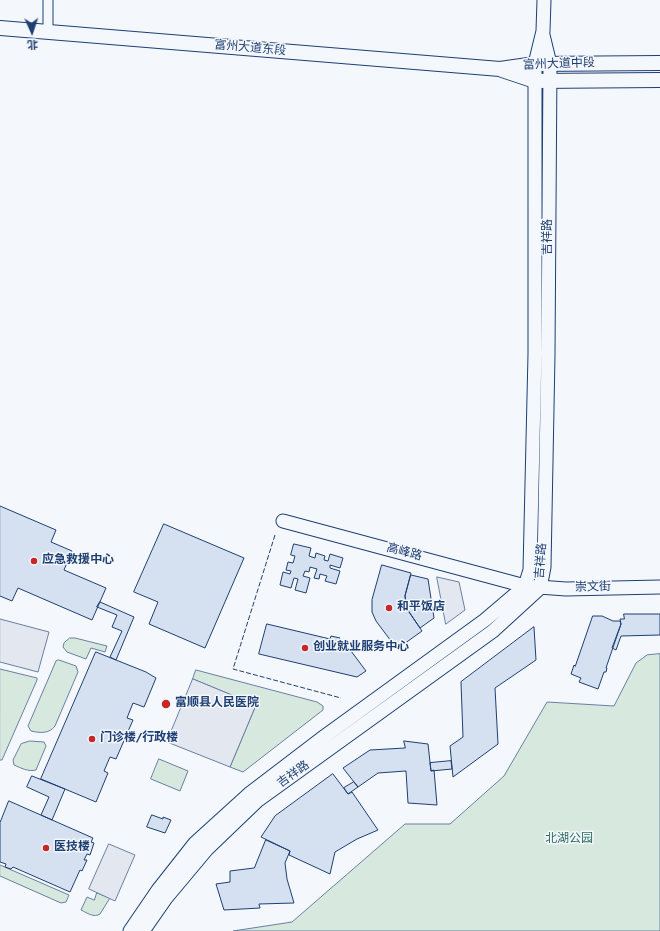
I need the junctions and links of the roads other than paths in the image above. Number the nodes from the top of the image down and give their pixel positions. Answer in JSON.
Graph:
{"nodes":[{"id":1,"x":48,"y":0,"type":"edge"},
{"id":2,"x":544,"y":0,"type":"edge"},
{"id":3,"x":0,"y":28,"type":"edge"},
{"id":4,"x":543,"y":31,"type":"junction"},
{"id":5,"x":48,"y":32,"type":"junction"},
{"id":6,"x":660,"y":63,"type":"edge"},
{"id":7,"x":536,"y":64,"type":"junction"},
{"id":8,"x":550,"y":64,"type":"junction"},
{"id":9,"x":500,"y":70,"type":"junction"},
{"id":10,"x":660,"y":80,"type":"edge"},
{"id":11,"x":550,"y":81,"type":"junction"},
{"id":12,"x":535,"y":82,"type":"junction"},
{"id":13,"x":283,"y":521,"type":"dead end"},
{"id":14,"x":525,"y":586,"type":"junction"},
{"id":15,"x":660,"y":587,"type":"edge"},
{"id":16,"x":540,"y":588,"type":"junction"},
{"id":17,"x":130,"y":931,"type":"edge"},
{"id":18,"x":143,"y":931,"type":"edge"}],
"edges":[{"from":1,"to":5,"type":"street"},
{"from":2,"to":4,"type":"main road","name":"吉祥路"},
{"from":3,"to":5,"type":"main road","name":"富州大道东段"},
{"from":4,"to":7,"type":"main road","name":"吉祥路"},
{"from":4,"to":8,"type":"main road","name":"吉祥路"},
{"from":5,"to":9,"type":"main road","name":"富州大道东段"},
{"from":6,"to":8,"type":"main road","name":"富州大道中段"},
{"from":7,"to":8,"type":"main road","name":"富州大道中段"},
{"from":7,"to":9,"type":"main road","name":"富州大道中段"},
{"from":7,"to":12,"type":"main road","name":"吉祥路"},
{"from":8,"to":11,"type":"main road","name":"吉祥路"},
{"from":9,"to":12,"type":"main road","name":"富州大道中段"},
{"from":10,"to":11,"type":"main road","name":"富州大道中段"},
{"from":11,"to":12,"type":"main road","name":"富州大道中段"},
{"from":11,"to":16,"type":"main road","name":"吉祥路"},
{"from":12,"to":14,"type":"main road","name":"吉祥路"},
{"from":13,"to":14,"type":"main road","name":"高峰路"},
{"from":14,"to":16,"type":"main road","name":"崇文街"},
{"from":14,"to":17,"type":"main road","name":"吉祥路"},
{"from":15,"to":16,"type":"main road","name":"崇文街"},
{"from":16,"to":18,"type":"main road","name":"吉祥路"}]}
